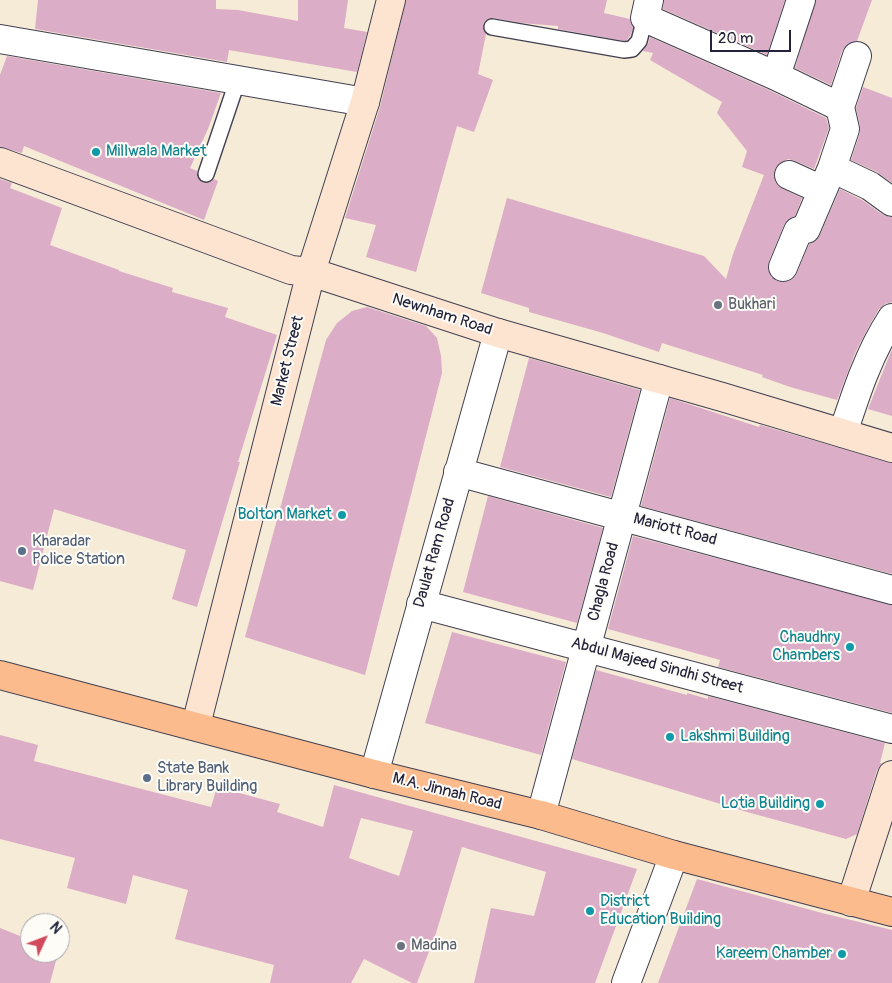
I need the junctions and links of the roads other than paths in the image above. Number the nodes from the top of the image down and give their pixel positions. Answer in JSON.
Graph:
{"nodes":[{"id":1,"x":391,"y":0,"type":"edge"},
{"id":2,"x":801,"y":0,"type":"edge"},
{"id":3,"x":647,"y":9,"type":"edge"},
{"id":4,"x":492,"y":27,"type":"dead end"},
{"id":5,"x":0,"y":39,"type":"edge"},
{"id":6,"x":857,"y":56,"type":"dead end"},
{"id":7,"x":776,"y":76,"type":"junction"},
{"id":8,"x":238,"y":79,"type":"junction"},
{"id":9,"x":365,"y":102,"type":"junction"},
{"id":10,"x":840,"y":107,"type":"junction"},
{"id":11,"x":0,"y":162,"type":"edge"},
{"id":12,"x":206,"y":174,"type":"dead end"},
{"id":13,"x":789,"y":175,"type":"dead end"},
{"id":14,"x":827,"y":179,"type":"junction"},
{"id":15,"x":892,"y":202,"type":"edge"},
{"id":16,"x":783,"y":267,"type":"dead end"},
{"id":17,"x":311,"y":272,"type":"junction"},
{"id":18,"x":892,"y":318,"type":"edge"},
{"id":19,"x":498,"y":333,"type":"junction"},
{"id":20,"x":659,"y":379,"type":"junction"},
{"id":21,"x":843,"y":433,"type":"junction"},
{"id":22,"x":892,"y":448,"type":"edge"},
{"id":23,"x":458,"y":472,"type":"junction"},
{"id":24,"x":622,"y":516,"type":"junction"},
{"id":25,"x":892,"y":590,"type":"edge"},
{"id":26,"x":421,"y":604,"type":"junction"},
{"id":27,"x":587,"y":647,"type":"junction"},
{"id":28,"x":0,"y":674,"type":"edge"},
{"id":29,"x":196,"y":726,"type":"junction"},
{"id":30,"x":892,"y":729,"type":"edge"},
{"id":31,"x":374,"y":774,"type":"junction"},
{"id":32,"x":892,"y":775,"type":"edge"},
{"id":33,"x":541,"y":815,"type":"junction"},
{"id":34,"x":674,"y":855,"type":"junction"},
{"id":35,"x":852,"y":902,"type":"junction"},
{"id":36,"x":892,"y":912,"type":"edge"},
{"id":37,"x":626,"y":983,"type":"edge"}],
"edges":[{"from":1,"to":9,"type":"street","name":"Market Street"},
{"from":2,"to":7,"type":"street"},
{"from":3,"to":4,"type":"lane"},
{"from":3,"to":7,"type":"street"},
{"from":5,"to":8,"type":"street"},
{"from":6,"to":10,"type":"street"},
{"from":7,"to":10,"type":"street"},
{"from":8,"to":9,"type":"street"},
{"from":8,"to":12,"type":"lane"},
{"from":9,"to":17,"type":"street","name":"Market Street"},
{"from":10,"to":14,"type":"street"},
{"from":11,"to":17,"type":"street","name":"Newnham Road"},
{"from":13,"to":14,"type":"street"},
{"from":14,"to":15,"type":"street"},
{"from":14,"to":16,"type":"street"},
{"from":17,"to":19,"type":"street","name":"Newnham Road"},
{"from":17,"to":29,"type":"street","name":"Market Street"},
{"from":18,"to":21,"type":"street"},
{"from":19,"to":20,"type":"street","name":"Newnham Road"},
{"from":19,"to":23,"type":"street","name":"Daulat Ram Road"},
{"from":20,"to":21,"type":"street","name":"Newnham Road"},
{"from":20,"to":24,"type":"street","name":"Chagla Road"},
{"from":21,"to":22,"type":"street","name":"Newnham Road"},
{"from":23,"to":24,"type":"street","name":"Mariott Road"},
{"from":23,"to":26,"type":"street","name":"Daulat Ram Road"},
{"from":24,"to":25,"type":"street","name":"Mariott Road"},
{"from":24,"to":27,"type":"street","name":"Chagla Road"},
{"from":26,"to":27,"type":"street","name":"Abdul Majeed Sindhi Street"},
{"from":26,"to":31,"type":"street","name":"Daulat Ram Road"},
{"from":27,"to":30,"type":"street","name":"Abdul Majeed Sindhi Street"},
{"from":27,"to":33,"type":"street","name":"Chagla Road"},
{"from":28,"to":29,"type":"highway","name":"M.A. Jinnah Road"},
{"from":29,"to":31,"type":"highway","name":"M.A. Jinnah Road"},
{"from":31,"to":33,"type":"highway","name":"M.A. Jinnah Road"},
{"from":32,"to":35,"type":"street"},
{"from":33,"to":34,"type":"highway","name":"M.A. Jinnah Road"},
{"from":34,"to":35,"type":"highway","name":"M.A. Jinnah Road"},
{"from":34,"to":37,"type":"street"},
{"from":35,"to":36,"type":"highway","name":"M.A. Jinnah Road"}]}
